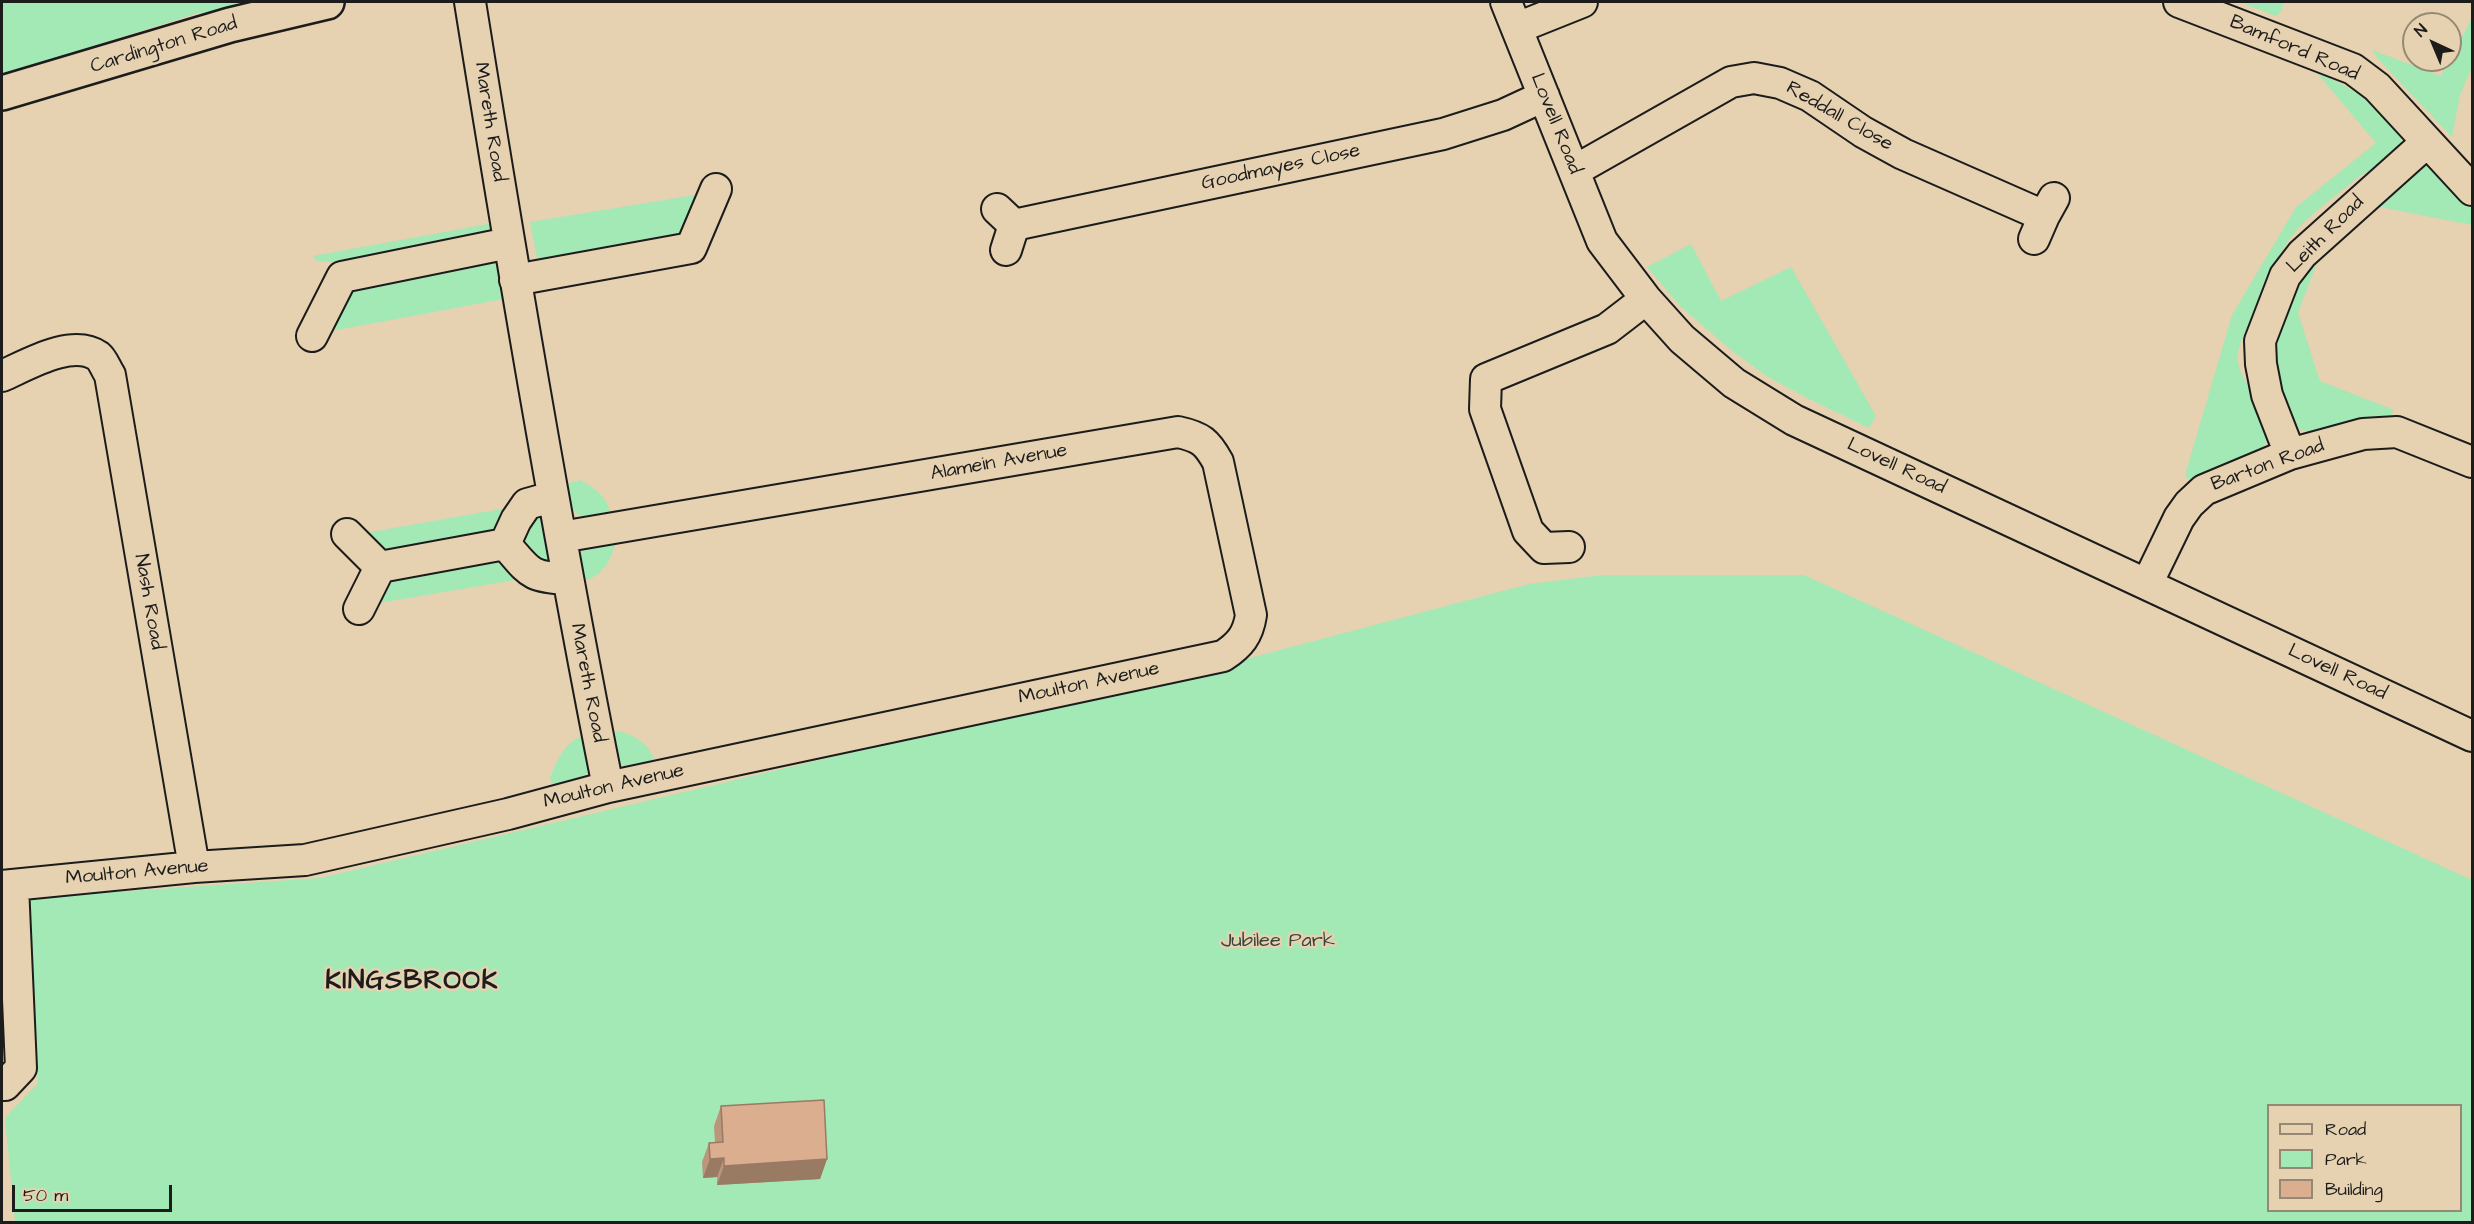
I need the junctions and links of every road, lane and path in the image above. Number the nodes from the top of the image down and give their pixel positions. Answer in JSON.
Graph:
{"nodes":[{"id":1,"x":327,"y":2,"type":"edge"},
{"id":2,"x":470,"y":2,"type":"edge"},
{"id":3,"x":1582,"y":2,"type":"edge"},
{"id":4,"x":2180,"y":2,"type":"edge"},
{"id":5,"x":1512,"y":15,"type":"edge"},
{"id":6,"x":2,"y":93,"type":"edge"},
{"id":7,"x":1544,"y":96,"type":"junction"},
{"id":8,"x":2427,"y":142,"type":"junction"},
{"id":9,"x":1574,"y":171,"type":"junction"},
{"id":10,"x":716,"y":189,"type":"dead end"},
{"id":11,"x":2472,"y":189,"type":"edge"},
{"id":12,"x":2044,"y":218,"type":"dead end"},
{"id":13,"x":1006,"y":228,"type":"dead end"},
{"id":14,"x":509,"y":243,"type":"junction"},
{"id":15,"x":515,"y":280,"type":"junction"},
{"id":16,"x":1646,"y":299,"type":"junction"},
{"id":17,"x":312,"y":336,"type":"dead end"},
{"id":18,"x":2,"y":376,"type":"edge"},
{"id":19,"x":2289,"y":454,"type":"junction"},
{"id":20,"x":2472,"y":462,"type":"edge"},
{"id":21,"x":552,"y":497,"type":"junction"},
{"id":22,"x":347,"y":534,"type":"dead end"},
{"id":23,"x":561,"y":537,"type":"junction"},
{"id":24,"x":505,"y":544,"type":"junction"},
{"id":25,"x":1569,"y":547,"type":"dead end"},
{"id":26,"x":381,"y":567,"type":"junction"},
{"id":27,"x":567,"y":579,"type":"junction"},
{"id":28,"x":2147,"y":584,"type":"junction"},
{"id":29,"x":359,"y":609,"type":"dead end"},
{"id":30,"x":1223,"y":656,"type":"joint"},
{"id":31,"x":2472,"y":736,"type":"edge"},
{"id":32,"x":608,"y":787,"type":"junction"},
{"id":33,"x":194,"y":867,"type":"junction"},
{"id":34,"x":7,"y":886,"type":"edge"},
{"id":35,"x":2,"y":1085,"type":"edge"}],
"edges":[{"from":1,"to":6,"type":"main road","name":"Cardington Road"},
{"from":2,"to":14,"type":"street","name":"Mareth Road"},
{"from":3,"to":5,"type":"street"},
{"from":4,"to":8,"type":"street","name":"Bamford Road"},
{"from":5,"to":7,"type":"street","name":"Lovell Road"},
{"from":7,"to":9,"type":"street","name":"Lovell Road"},
{"from":7,"to":13,"type":"street","name":"Goodmayes Close"},
{"from":8,"to":11,"type":"street","name":"Bamford Road"},
{"from":8,"to":19,"type":"street","name":"Leith Road"},
{"from":9,"to":12,"type":"street","name":"Reddall Close"},
{"from":9,"to":16,"type":"street","name":"Lovell Road"},
{"from":10,"to":15,"type":"street"},
{"from":14,"to":15,"type":"street","name":"Mareth Road"},
{"from":14,"to":17,"type":"street"},
{"from":15,"to":21,"type":"street","name":"Mareth Road"},
{"from":16,"to":25,"type":"street"},
{"from":16,"to":28,"type":"street","name":"Lovell Road"},
{"from":18,"to":33,"type":"street","name":"Nash Road"},
{"from":19,"to":20,"type":"street","name":"Barton Road"},
{"from":19,"to":28,"type":"street","name":"Barton Road"},
{"from":21,"to":23,"type":"street","name":"Mareth Road"},
{"from":21,"to":24,"type":"street"},
{"from":22,"to":26,"type":"street"},
{"from":23,"to":27,"type":"street","name":"Mareth Road"},
{"from":23,"to":30,"type":"street","name":"Alamein Avenue"},
{"from":24,"to":26,"type":"street"},
{"from":24,"to":27,"type":"street"},
{"from":26,"to":29,"type":"street"},
{"from":27,"to":32,"type":"street","name":"Mareth Road"},
{"from":28,"to":31,"type":"street","name":"Lovell Road"},
{"from":30,"to":32,"type":"street","name":"Moulton Avenue"},
{"from":32,"to":33,"type":"street","name":"Moulton Avenue"},
{"from":33,"to":34,"type":"street","name":"Moulton Avenue"},
{"from":34,"to":35,"type":"street"}]}
